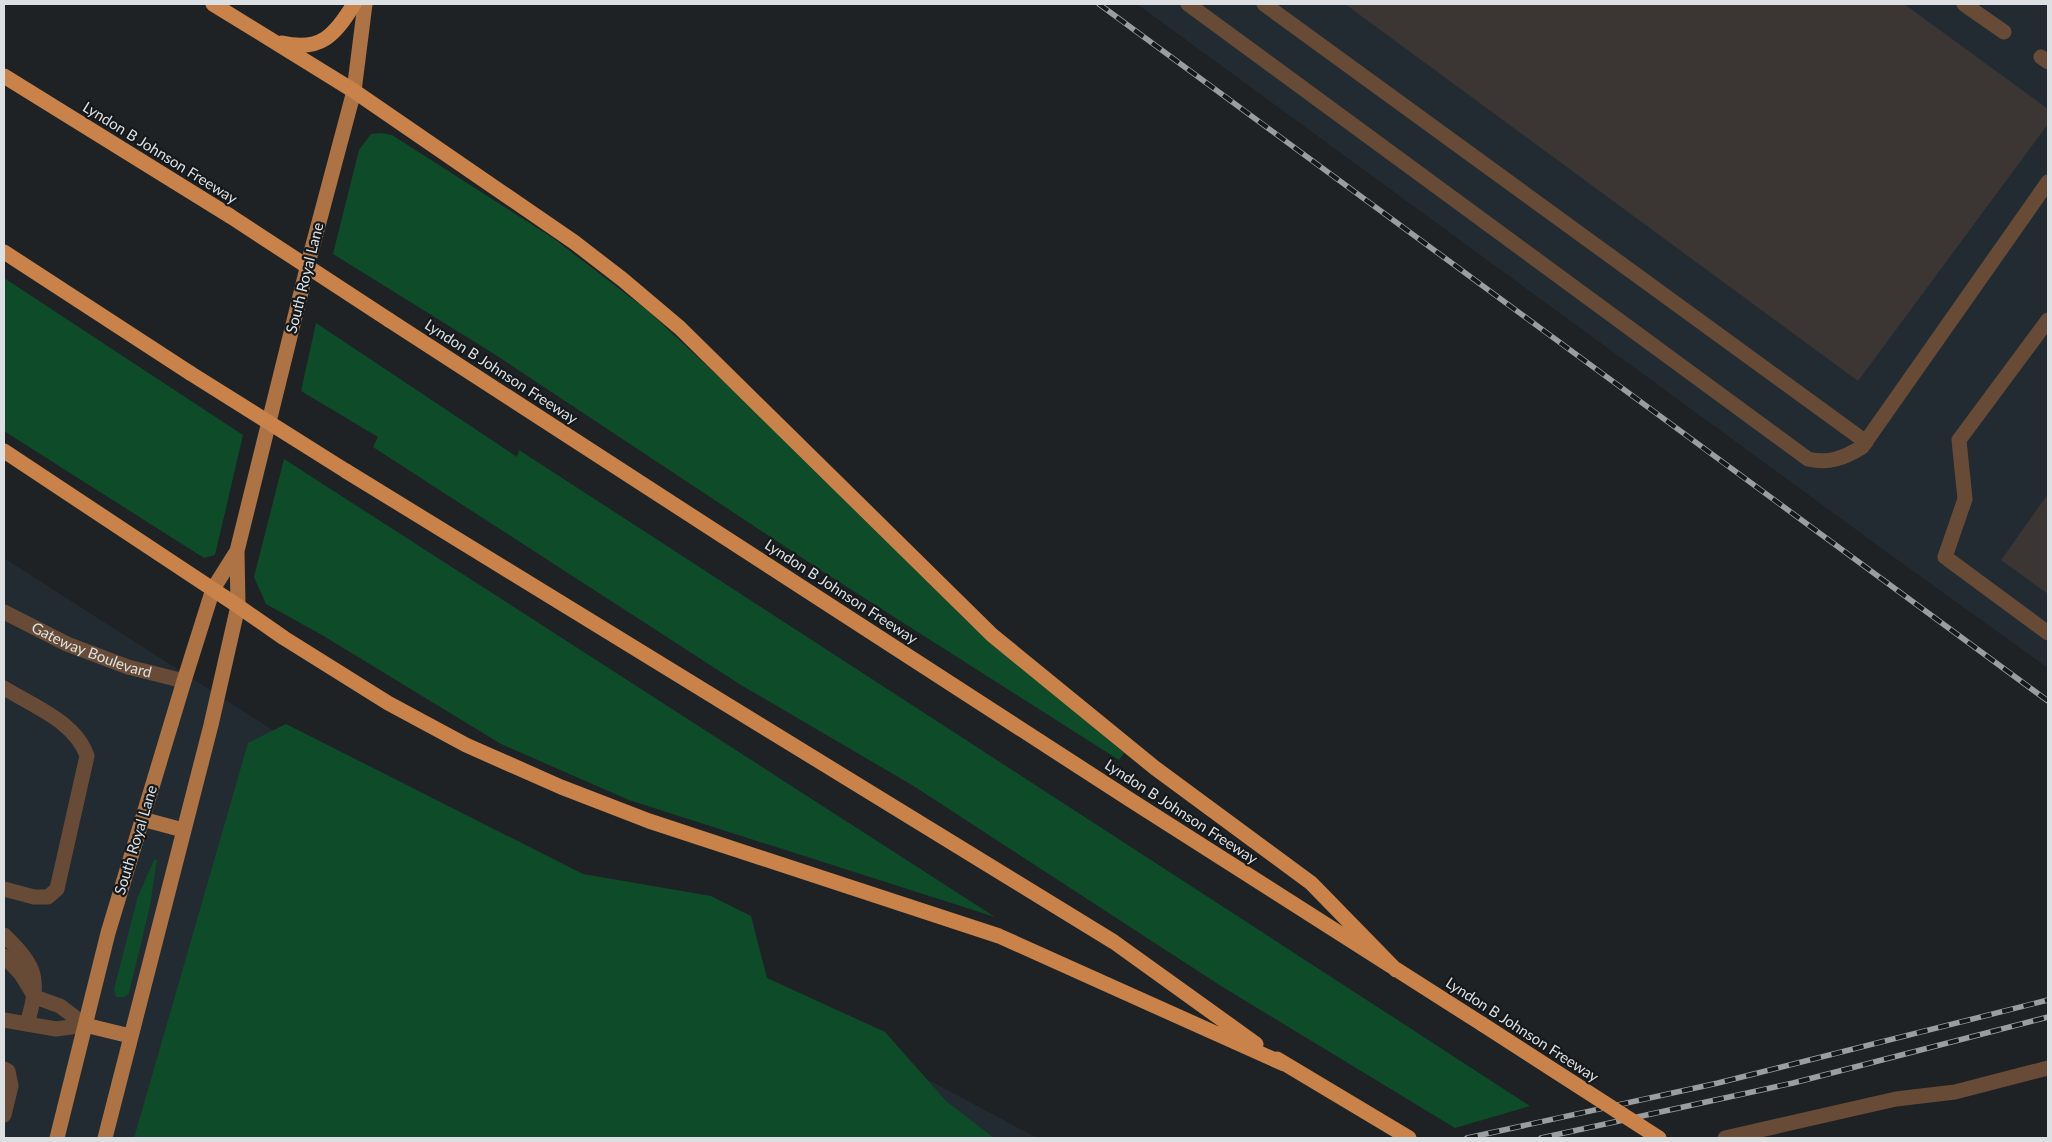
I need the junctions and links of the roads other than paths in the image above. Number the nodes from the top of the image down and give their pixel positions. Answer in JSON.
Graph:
{"nodes":[{"id":1,"x":213,"y":4,"type":"edge"},
{"id":2,"x":354,"y":4,"type":"edge"},
{"id":3,"x":365,"y":4,"type":"edge"},
{"id":4,"x":1188,"y":4,"type":"edge"},
{"id":5,"x":1264,"y":4,"type":"edge"},
{"id":6,"x":1964,"y":4,"type":"edge"},
{"id":7,"x":2004,"y":32,"type":"dead end"},
{"id":8,"x":267,"y":38,"type":"junction"},
{"id":9,"x":4,"y":76,"type":"edge"},
{"id":10,"x":354,"y":91,"type":"junction"},
{"id":11,"x":2048,"y":182,"type":"edge"},
{"id":12,"x":4,"y":252,"type":"edge"},
{"id":13,"x":2048,"y":320,"type":"edge"},
{"id":14,"x":1866,"y":442,"type":"junction"},
{"id":15,"x":4,"y":451,"type":"edge"},
{"id":16,"x":237,"y":551,"type":"junction"},
{"id":17,"x":213,"y":589,"type":"junction"},
{"id":18,"x":238,"y":606,"type":"junction"},
{"id":19,"x":4,"y":612,"type":"edge"},
{"id":20,"x":2048,"y":633,"type":"edge"},
{"id":21,"x":184,"y":681,"type":"junction"},
{"id":22,"x":4,"y":688,"type":"edge"},
{"id":23,"x":142,"y":819,"type":"junction"},
{"id":24,"x":183,"y":830,"type":"junction"},
{"id":25,"x":4,"y":889,"type":"edge"},
{"id":26,"x":4,"y":935,"type":"edge"},
{"id":27,"x":4,"y":956,"type":"edge"},
{"id":28,"x":4,"y":964,"type":"edge"},
{"id":29,"x":1396,"y":970,"type":"junction"},
{"id":30,"x":4,"y":972,"type":"edge"},
{"id":31,"x":21,"y":974,"type":"junction"},
{"id":32,"x":35,"y":997,"type":"junction"},
{"id":33,"x":5,"y":1020,"type":"edge"},
{"id":34,"x":27,"y":1024,"type":"junction"},
{"id":35,"x":85,"y":1025,"type":"junction"},
{"id":36,"x":130,"y":1036,"type":"junction"},
{"id":37,"x":1284,"y":1064,"type":"junction"},
{"id":38,"x":2048,"y":1068,"type":"edge"},
{"id":39,"x":4,"y":1070,"type":"edge"},
{"id":40,"x":4,"y":1115,"type":"edge"},
{"id":41,"x":57,"y":1138,"type":"edge"},
{"id":42,"x":105,"y":1138,"type":"edge"},
{"id":43,"x":1409,"y":1138,"type":"edge"},
{"id":44,"x":1659,"y":1138,"type":"edge"},
{"id":45,"x":1725,"y":1138,"type":"edge"}],
"edges":[{"from":1,"to":8,"type":"highway"},
{"from":2,"to":8,"type":"highway"},
{"from":3,"to":10,"type":"main road","name":"South Royal Lane"},
{"from":4,"to":14,"type":"street"},
{"from":5,"to":14,"type":"street"},
{"from":6,"to":7,"type":"street"},
{"from":8,"to":10,"type":"highway"},
{"from":9,"to":29,"type":"highway","name":"Lyndon B Johnson Freeway","bridge":true},
{"from":10,"to":16,"type":"main road","name":"South Royal Lane"},
{"from":10,"to":29,"type":"highway"},
{"from":11,"to":14,"type":"street"},
{"from":12,"to":37,"type":"highway","bridge":true},
{"from":13,"to":20,"type":"street"},
{"from":15,"to":17,"type":"highway"},
{"from":16,"to":17,"type":"main road","name":"South Royal Lane"},
{"from":16,"to":18,"type":"main road","name":"South Royal Lane"},
{"from":17,"to":18,"type":"highway"},
{"from":17,"to":21,"type":"main road","name":"South Royal Lane"},
{"from":18,"to":24,"type":"main road","name":"South Royal Lane"},
{"from":18,"to":37,"type":"highway"},
{"from":19,"to":21,"type":"street","name":"Gateway Boulevard"},
{"from":21,"to":23,"type":"main road","name":"South Royal Lane"},
{"from":22,"to":25,"type":"street"},
{"from":23,"to":24,"type":"main road"},
{"from":23,"to":35,"type":"main road","name":"South Royal Lane"},
{"from":24,"to":36,"type":"main road","name":"South Royal Lane"},
{"from":26,"to":32,"type":"street"},
{"from":27,"to":31,"type":"street"},
{"from":28,"to":31,"type":"street"},
{"from":29,"to":44,"type":"highway","name":"Lyndon B Johnson Freeway","bridge":true},
{"from":30,"to":31,"type":"street"},
{"from":31,"to":32,"type":"street"},
{"from":32,"to":34,"type":"street"},
{"from":32,"to":35,"type":"street"},
{"from":33,"to":34,"type":"street"},
{"from":34,"to":35,"type":"street"},
{"from":35,"to":36,"type":"main road"},
{"from":35,"to":41,"type":"main road","name":"South Royal Lane"},
{"from":36,"to":42,"type":"main road","name":"South Royal Lane"},
{"from":37,"to":43,"type":"highway"},
{"from":38,"to":45,"type":"street"},
{"from":39,"to":40,"type":"street"}]}
